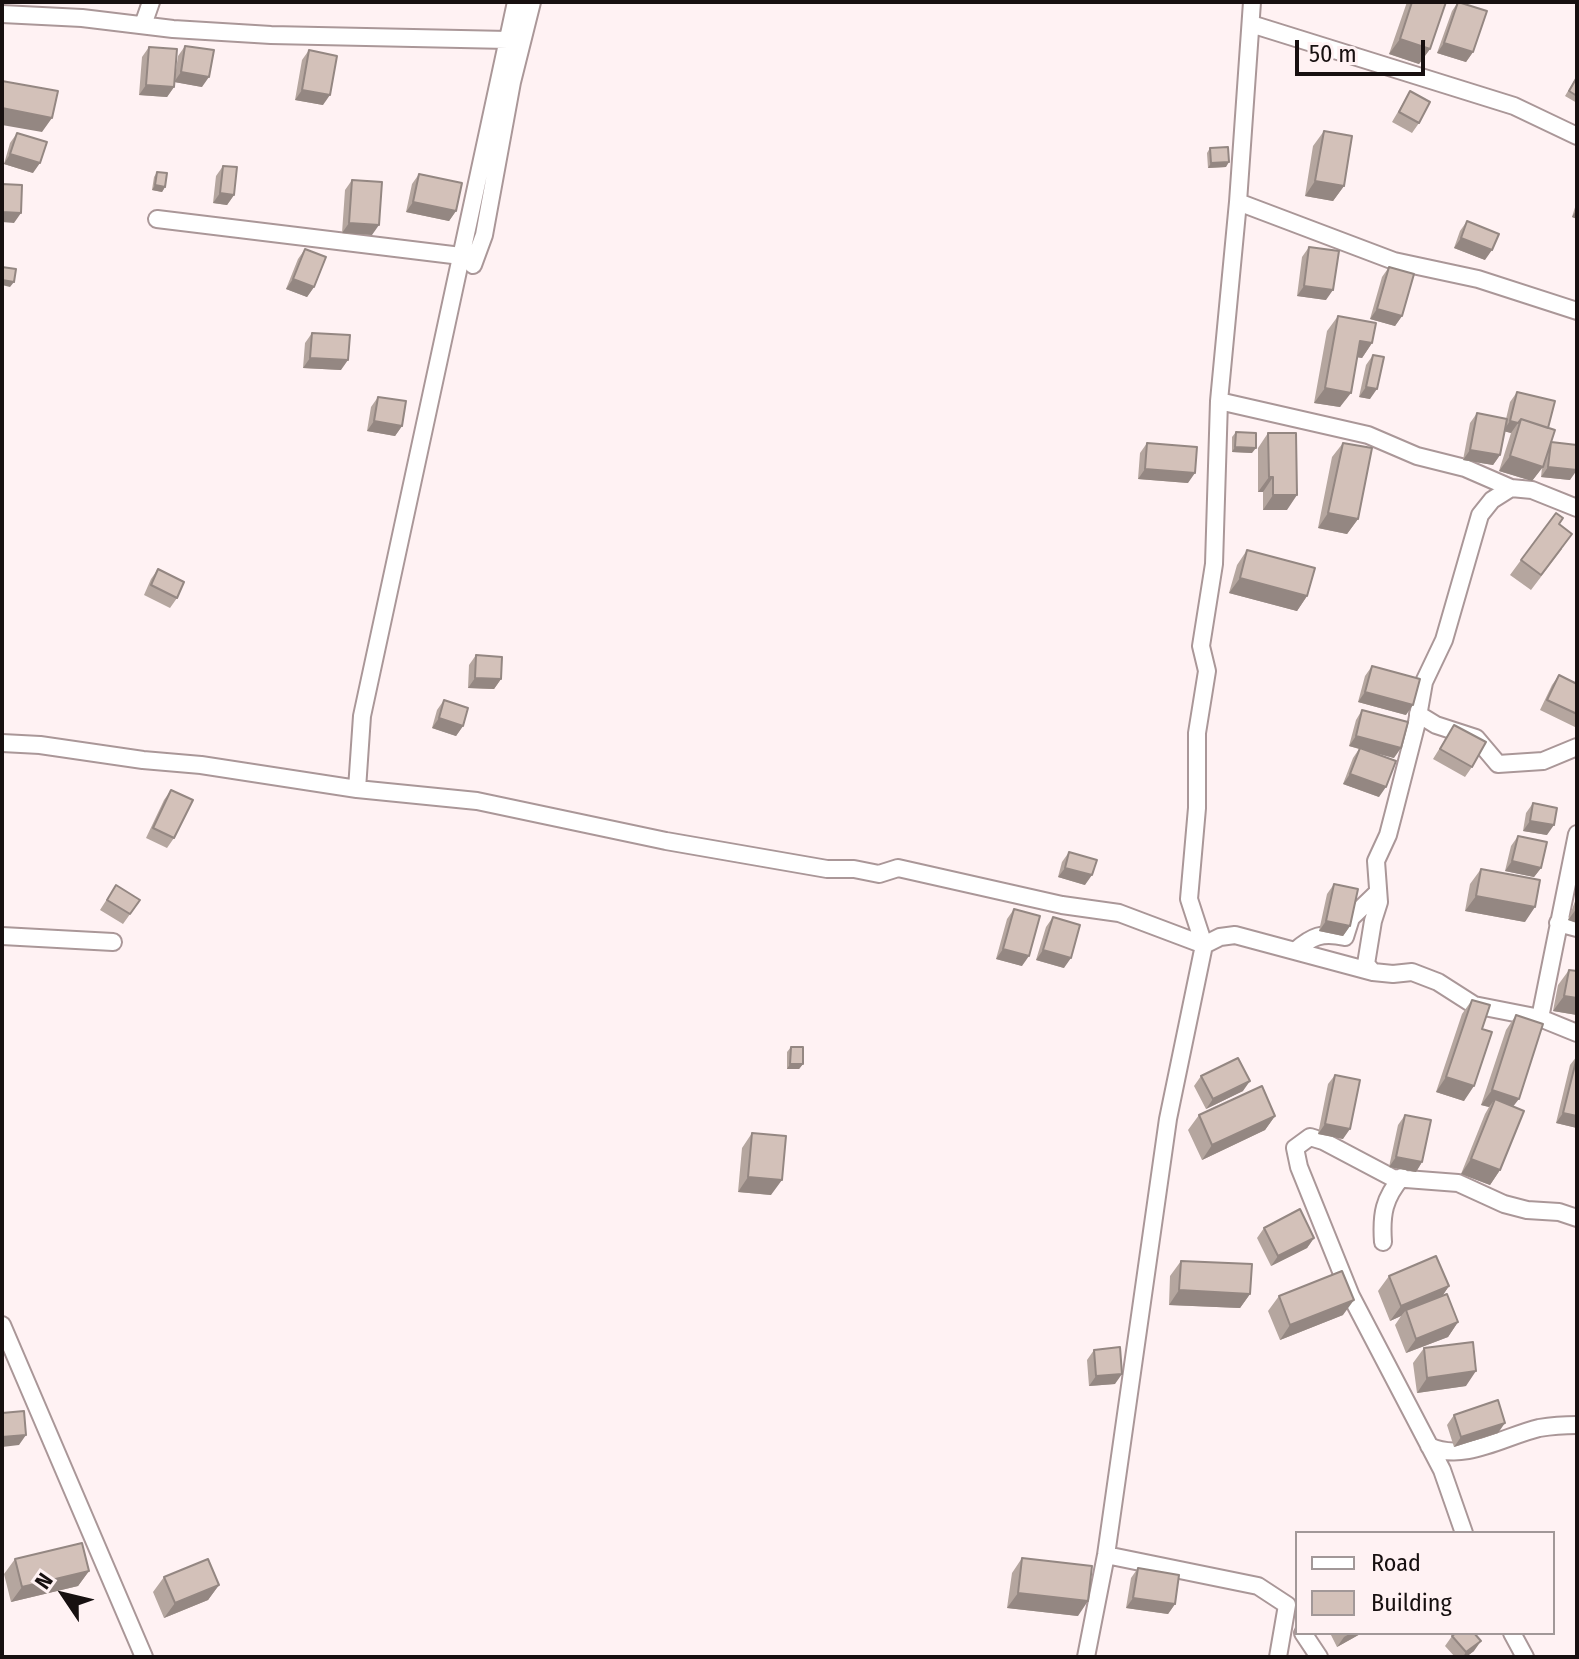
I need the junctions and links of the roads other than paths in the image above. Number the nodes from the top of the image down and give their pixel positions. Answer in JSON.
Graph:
{"nodes":[{"id":1,"x":151,"y":2,"type":"edge"},
{"id":2,"x":516,"y":2,"type":"edge"},
{"id":3,"x":532,"y":2,"type":"edge"},
{"id":4,"x":1252,"y":2,"type":"edge"},
{"id":5,"x":2,"y":14,"type":"edge"},
{"id":6,"x":1251,"y":24,"type":"junction"},
{"id":7,"x":143,"y":25,"type":"junction"},
{"id":8,"x":508,"y":40,"type":"junction"},
{"id":9,"x":1577,"y":136,"type":"edge"},
{"id":10,"x":1238,"y":202,"type":"junction"},
{"id":11,"x":157,"y":219,"type":"dead end"},
{"id":12,"x":467,"y":261,"type":"junction"},
{"id":13,"x":1577,"y":311,"type":"edge"},
{"id":14,"x":1219,"y":401,"type":"junction"},
{"id":15,"x":1511,"y":488,"type":"junction"},
{"id":16,"x":1577,"y":508,"type":"edge"},
{"id":17,"x":1418,"y":714,"type":"junction"},
{"id":18,"x":2,"y":743,"type":"edge"},
{"id":19,"x":1577,"y":747,"type":"edge"},
{"id":20,"x":357,"y":789,"type":"junction"},
{"id":21,"x":1577,"y":834,"type":"edge"},
{"id":22,"x":1378,"y":892,"type":"junction"},
{"id":23,"x":1558,"y":923,"type":"junction"},
{"id":24,"x":1577,"y":928,"type":"edge"},
{"id":25,"x":2,"y":936,"type":"edge"},
{"id":26,"x":113,"y":942,"type":"dead end"},
{"id":27,"x":1204,"y":945,"type":"junction"},
{"id":28,"x":1295,"y":951,"type":"junction"},
{"id":29,"x":1373,"y":972,"type":"junction"},
{"id":30,"x":1540,"y":1018,"type":"junction"},
{"id":31,"x":1577,"y":1033,"type":"edge"},
{"id":32,"x":1402,"y":1177,"type":"junction"},
{"id":33,"x":1577,"y":1218,"type":"edge"},
{"id":34,"x":1383,"y":1242,"type":"dead end"},
{"id":35,"x":2,"y":1325,"type":"edge"},
{"id":36,"x":1577,"y":1425,"type":"edge"},
{"id":37,"x":1429,"y":1446,"type":"junction"},
{"id":38,"x":1463,"y":1531,"type":"edge"},
{"id":39,"x":1106,"y":1555,"type":"junction"},
{"id":40,"x":1287,"y":1605,"type":"junction"},
{"id":41,"x":1295,"y":1619,"type":"edge"},
{"id":42,"x":1304,"y":1635,"type":"edge"},
{"id":43,"x":1513,"y":1635,"type":"edge"},
{"id":44,"x":144,"y":1657,"type":"edge"},
{"id":45,"x":1086,"y":1657,"type":"edge"},
{"id":46,"x":1278,"y":1657,"type":"edge"},
{"id":47,"x":1319,"y":1657,"type":"edge"},
{"id":48,"x":1525,"y":1657,"type":"edge"}],
"edges":[{"from":1,"to":7,"type":"street"},
{"from":2,"to":8,"type":"street"},
{"from":3,"to":12,"type":"street"},
{"from":4,"to":6,"type":"street"},
{"from":5,"to":7,"type":"street"},
{"from":6,"to":9,"type":"street"},
{"from":6,"to":10,"type":"street"},
{"from":7,"to":8,"type":"street"},
{"from":8,"to":12,"type":"street"},
{"from":10,"to":13,"type":"street"},
{"from":10,"to":14,"type":"street"},
{"from":11,"to":12,"type":"street"},
{"from":12,"to":20,"type":"street"},
{"from":14,"to":15,"type":"street"},
{"from":14,"to":27,"type":"street"},
{"from":15,"to":16,"type":"street"},
{"from":15,"to":17,"type":"street"},
{"from":17,"to":19,"type":"street"},
{"from":17,"to":22,"type":"street"},
{"from":18,"to":20,"type":"street"},
{"from":20,"to":27,"type":"street"},
{"from":21,"to":23,"type":"street"},
{"from":22,"to":28,"type":"street"},
{"from":22,"to":29,"type":"street"},
{"from":23,"to":24,"type":"street"},
{"from":23,"to":30,"type":"street"},
{"from":25,"to":26,"type":"street"},
{"from":27,"to":28,"type":"street"},
{"from":27,"to":39,"type":"street"},
{"from":28,"to":29,"type":"street"},
{"from":29,"to":30,"type":"street"},
{"from":30,"to":31,"type":"street"},
{"from":32,"to":33,"type":"street"},
{"from":32,"to":34,"type":"street"},
{"from":32,"to":37,"type":"street"},
{"from":35,"to":44,"type":"street"},
{"from":36,"to":37,"type":"street"},
{"from":37,"to":38,"type":"street"},
{"from":39,"to":40,"type":"street"},
{"from":39,"to":45,"type":"street"},
{"from":40,"to":41,"type":"street"},
{"from":40,"to":46,"type":"street"},
{"from":42,"to":47,"type":"street"},
{"from":43,"to":48,"type":"street"}]}
